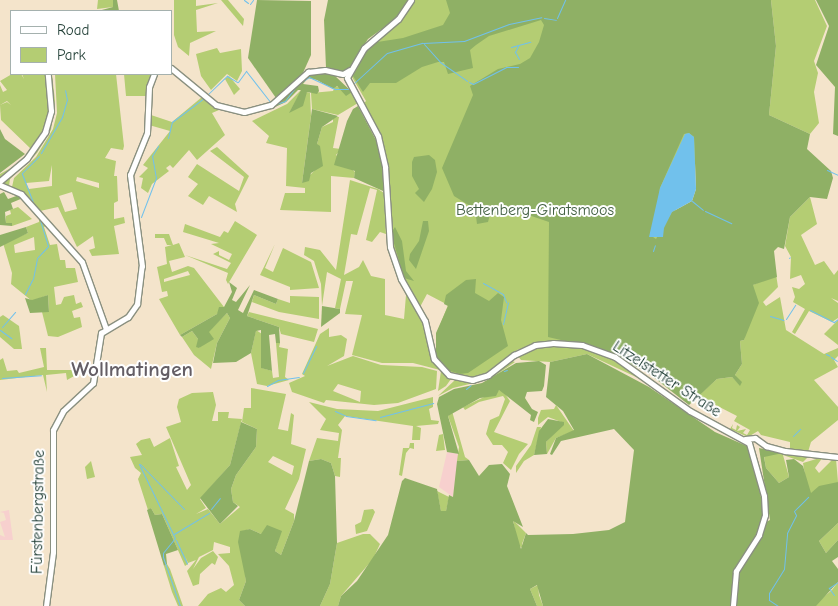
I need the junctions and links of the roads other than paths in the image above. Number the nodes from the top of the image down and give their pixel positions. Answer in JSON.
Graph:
{"nodes":[{"id":1,"x":411,"y":0,"type":"edge"},
{"id":2,"x":172,"y":69,"type":"edge"},
{"id":3,"x":48,"y":75,"type":"edge"},
{"id":4,"x":154,"y":75,"type":"edge"},
{"id":5,"x":343,"y":76,"type":"junction"},
{"id":6,"x":0,"y":184,"type":"edge"},
{"id":7,"x":106,"y":329,"type":"junction"},
{"id":8,"x":754,"y":444,"type":"junction"},
{"id":9,"x":838,"y":457,"type":"edge"},
{"id":10,"x":46,"y":606,"type":"edge"},
{"id":11,"x":733,"y":606,"type":"edge"}],
"edges":[{"from":1,"to":5,"type":"main road"},
{"from":2,"to":5,"type":"main road"},
{"from":3,"to":6,"type":"main road"},
{"from":4,"to":7,"type":"main road"},
{"from":5,"to":8,"type":"main road","name":"Litzelstetter Straße"},
{"from":6,"to":7,"type":"main road"},
{"from":7,"to":10,"type":"main road","name":"Fürstenbergstraße"},
{"from":8,"to":9,"type":"main road"},
{"from":8,"to":11,"type":"main road"}]}
